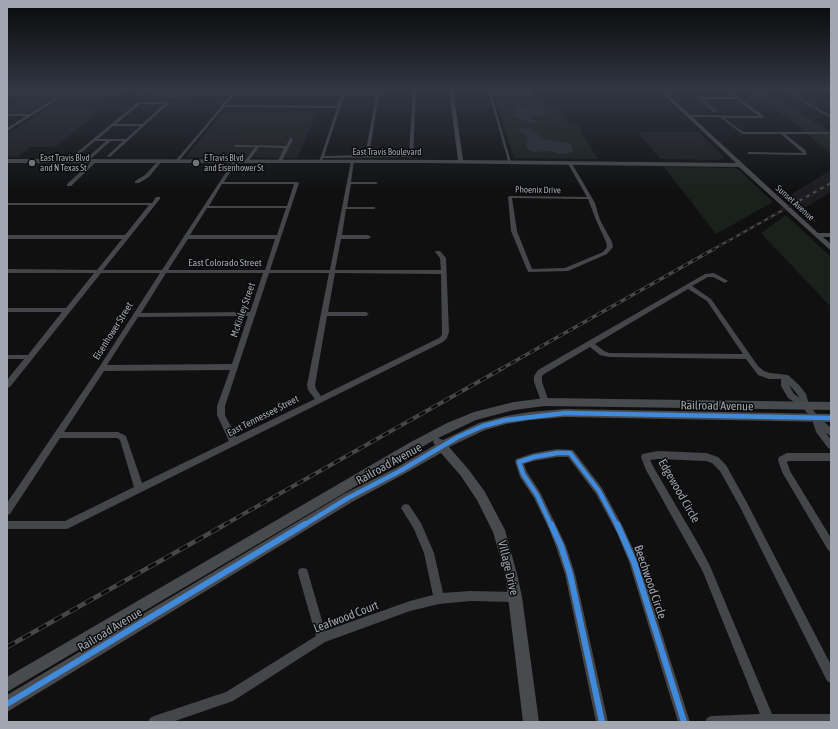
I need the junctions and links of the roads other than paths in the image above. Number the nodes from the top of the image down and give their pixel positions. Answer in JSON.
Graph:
{"nodes":[{"id":1,"x":16,"y":124,"type":"edge"},
{"id":2,"x":207,"y":124,"type":"edge"},
{"id":3,"x":333,"y":124,"type":"edge"},
{"id":4,"x":373,"y":124,"type":"edge"},
{"id":5,"x":414,"y":124,"type":"edge"},
{"id":6,"x":456,"y":124,"type":"edge"},
{"id":7,"x":499,"y":124,"type":"edge"},
{"id":8,"x":698,"y":124,"type":"edge"},
{"id":9,"x":730,"y":124,"type":"edge"},
{"id":10,"x":112,"y":125,"type":"joint"},
{"id":11,"x":142,"y":125,"type":"joint"},
{"id":12,"x":7,"y":130,"type":"edge"},
{"id":13,"x":831,"y":133,"type":"edge"},
{"id":14,"x":783,"y":134,"type":"junction"},
{"id":15,"x":291,"y":139,"type":"dead end"},
{"id":16,"x":94,"y":140,"type":"junction"},
{"id":17,"x":110,"y":140,"type":"junction"},
{"id":18,"x":126,"y":140,"type":"junction"},
{"id":19,"x":236,"y":146,"type":"dead end"},
{"id":20,"x":258,"y":146,"type":"junction"},
{"id":21,"x":287,"y":147,"type":"junction"},
{"id":22,"x":749,"y":153,"type":"dead end"},
{"id":23,"x":75,"y":156,"type":"dead end"},
{"id":24,"x":109,"y":156,"type":"dead end"},
{"id":25,"x":367,"y":157,"type":"junction"},
{"id":26,"x":321,"y":159,"type":"junction"},
{"id":27,"x":7,"y":160,"type":"edge"},
{"id":28,"x":87,"y":160,"type":"junction"},
{"id":29,"x":96,"y":160,"type":"junction"},
{"id":30,"x":160,"y":161,"type":"junction"},
{"id":31,"x":177,"y":161,"type":"junction"},
{"id":32,"x":235,"y":161,"type":"junction"},
{"id":33,"x":247,"y":161,"type":"junction"},
{"id":34,"x":280,"y":161,"type":"junction"},
{"id":35,"x":353,"y":161,"type":"junction"},
{"id":36,"x":461,"y":161,"type":"junction"},
{"id":37,"x":510,"y":161,"type":"junction"},
{"id":38,"x":569,"y":162,"type":"junction"},
{"id":39,"x":741,"y":165,"type":"junction"},
{"id":40,"x":137,"y":182,"type":"dead end"},
{"id":41,"x":221,"y":183,"type":"junction"},
{"id":42,"x":349,"y":183,"type":"junction"},
{"id":43,"x":376,"y":183,"type":"dead end"},
{"id":44,"x":68,"y":185,"type":"dead end"},
{"id":45,"x":158,"y":198,"type":"dead end"},
{"id":46,"x":590,"y":198,"type":"junction"},
{"id":47,"x":7,"y":204,"type":"edge"},
{"id":48,"x":153,"y":204,"type":"junction"},
{"id":49,"x":206,"y":207,"type":"junction"},
{"id":50,"x":289,"y":208,"type":"junction"},
{"id":51,"x":345,"y":208,"type":"junction"},
{"id":52,"x":374,"y":208,"type":"dead end"},
{"id":53,"x":824,"y":235,"type":"edge"},
{"id":54,"x":7,"y":237,"type":"edge"},
{"id":55,"x":126,"y":237,"type":"junction"},
{"id":56,"x":186,"y":237,"type":"junction"},
{"id":57,"x":279,"y":237,"type":"junction"},
{"id":58,"x":340,"y":237,"type":"junction"},
{"id":59,"x":368,"y":237,"type":"dead end"},
{"id":60,"x":831,"y":240,"type":"edge"},
{"id":61,"x":831,"y":248,"type":"edge"},
{"id":62,"x":438,"y":252,"type":"dead end"},
{"id":63,"x":7,"y":271,"type":"edge"},
{"id":64,"x":100,"y":271,"type":"junction"},
{"id":65,"x":163,"y":271,"type":"junction"},
{"id":66,"x":267,"y":272,"type":"junction"},
{"id":67,"x":333,"y":272,"type":"junction"},
{"id":68,"x":444,"y":272,"type":"junction"},
{"id":69,"x":725,"y":281,"type":"dead end"},
{"id":70,"x":688,"y":286,"type":"junction"},
{"id":71,"x":7,"y":310,"type":"edge"},
{"id":72,"x":68,"y":310,"type":"junction"},
{"id":73,"x":252,"y":314,"type":"junction"},
{"id":74,"x":325,"y":314,"type":"junction"},
{"id":75,"x":366,"y":314,"type":"dead end"},
{"id":76,"x":135,"y":315,"type":"junction"},
{"id":77,"x":591,"y":344,"type":"junction"},
{"id":78,"x":7,"y":357,"type":"edge"},
{"id":79,"x":30,"y":357,"type":"junction"},
{"id":80,"x":748,"y":357,"type":"junction"},
{"id":81,"x":234,"y":367,"type":"junction"},
{"id":82,"x":102,"y":368,"type":"junction"},
{"id":83,"x":7,"y":385,"type":"edge"},
{"id":84,"x":319,"y":399,"type":"junction"},
{"id":85,"x":545,"y":402,"type":"junction"},
{"id":86,"x":806,"y":406,"type":"junction"},
{"id":87,"x":831,"y":406,"type":"edge"},
{"id":88,"x":815,"y":418,"type":"junction"},
{"id":89,"x":831,"y":418,"type":"edge"},
{"id":90,"x":831,"y":433,"type":"edge"},
{"id":91,"x":58,"y":435,"type":"junction"},
{"id":92,"x":432,"y":435,"type":"junction"},
{"id":93,"x":234,"y":442,"type":"junction"},
{"id":94,"x":441,"y":446,"type":"junction"},
{"id":95,"x":831,"y":446,"type":"edge"},
{"id":96,"x":831,"y":458,"type":"edge"},
{"id":97,"x":140,"y":489,"type":"junction"},
{"id":98,"x":406,"y":508,"type":"dead end"},
{"id":99,"x":7,"y":512,"type":"edge"},
{"id":100,"x":7,"y":525,"type":"edge"},
{"id":101,"x":831,"y":547,"type":"edge"},
{"id":102,"x":303,"y":572,"type":"dead end"},
{"id":103,"x":515,"y":597,"type":"junction"},
{"id":104,"x":439,"y":599,"type":"junction"},
{"id":105,"x":322,"y":638,"type":"junction"},
{"id":106,"x":831,"y":678,"type":"edge"},
{"id":107,"x":7,"y":685,"type":"edge"},
{"id":108,"x":7,"y":704,"type":"edge"},
{"id":109,"x":768,"y":720,"type":"junction"},
{"id":110,"x":831,"y":720,"type":"edge"},
{"id":111,"x":154,"y":722,"type":"edge"},
{"id":112,"x":531,"y":722,"type":"edge"},
{"id":113,"x":602,"y":722,"type":"edge"},
{"id":114,"x":684,"y":722,"type":"edge"},
{"id":115,"x":711,"y":722,"type":"edge"}],
"edges":[{"from":1,"to":12,"type":"main road"},
{"from":2,"to":31,"type":"street"},
{"from":3,"to":26,"type":"street"},
{"from":4,"to":25,"type":"street"},
{"from":5,"to":25,"type":"street","name":"East Travis Boulevard"},
{"from":6,"to":36,"type":"main road"},
{"from":7,"to":37,"type":"street"},
{"from":8,"to":39,"type":"main road","name":"Sunset Avenue"},
{"from":9,"to":14,"type":"street"},
{"from":10,"to":11,"type":"street"},
{"from":10,"to":16,"type":"street"},
{"from":11,"to":18,"type":"street"},
{"from":13,"to":14,"type":"street"},
{"from":14,"to":22,"type":"street"},
{"from":15,"to":21,"type":"street"},
{"from":16,"to":17,"type":"street"},
{"from":16,"to":23,"type":"street"},
{"from":17,"to":18,"type":"street"},
{"from":17,"to":28,"type":"street"},
{"from":18,"to":24,"type":"street"},
{"from":19,"to":20,"type":"street"},
{"from":20,"to":21,"type":"street"},
{"from":20,"to":33,"type":"street"},
{"from":21,"to":34,"type":"street"},
{"from":25,"to":26,"type":"street","name":"East Travis Boulevard"},
{"from":26,"to":34,"type":"main road","name":"East Travis Boulevard"},
{"from":26,"to":35,"type":"main road","name":"East Travis Boulevard"},
{"from":27,"to":28,"type":"main road","name":"East Travis Boulevard"},
{"from":28,"to":29,"type":"main road","name":"East Travis Boulevard"},
{"from":29,"to":30,"type":"main road","name":"East Travis Boulevard"},
{"from":29,"to":44,"type":"street"},
{"from":30,"to":31,"type":"main road","name":"East Travis Boulevard"},
{"from":30,"to":40,"type":"street"},
{"from":31,"to":32,"type":"main road","name":"East Travis Boulevard"},
{"from":32,"to":33,"type":"main road","name":"East Travis Boulevard"},
{"from":32,"to":41,"type":"street","name":"Eisenhower Street"},
{"from":33,"to":34,"type":"main road","name":"East Travis Boulevard"},
{"from":35,"to":36,"type":"main road","name":"East Travis Boulevard"},
{"from":35,"to":42,"type":"street"},
{"from":36,"to":37,"type":"main road","name":"East Travis Boulevard"},
{"from":37,"to":38,"type":"main road","name":"East Travis Boulevard"},
{"from":38,"to":39,"type":"main road","name":"East Travis Boulevard"},
{"from":38,"to":46,"type":"street","name":"Phoenix Drive"},
{"from":39,"to":53,"type":"main road","name":"Sunset Avenue"},
{"from":41,"to":49,"type":"street","name":"Eisenhower Street"},
{"from":41,"to":50,"type":"street","name":"McKinley Street"},
{"from":42,"to":43,"type":"street"},
{"from":42,"to":51,"type":"street"},
{"from":45,"to":48,"type":"street"},
{"from":46,"to":46,"type":"street","name":"Phoenix Drive"},
{"from":47,"to":48,"type":"street"},
{"from":48,"to":55,"type":"street"},
{"from":49,"to":50,"type":"street"},
{"from":49,"to":56,"type":"street","name":"Eisenhower Street"},
{"from":50,"to":57,"type":"street","name":"McKinley Street"},
{"from":51,"to":52,"type":"street"},
{"from":51,"to":58,"type":"street"},
{"from":53,"to":60,"type":"main road","name":"Sunset Avenue"},
{"from":53,"to":61,"type":"main road","name":"Sunset Avenue"},
{"from":54,"to":55,"type":"street"},
{"from":55,"to":64,"type":"street"},
{"from":56,"to":57,"type":"street"},
{"from":56,"to":65,"type":"street","name":"Eisenhower Street"},
{"from":57,"to":66,"type":"street","name":"McKinley Street"},
{"from":58,"to":59,"type":"street"},
{"from":58,"to":67,"type":"street"},
{"from":62,"to":68,"type":"street","name":"East Tennessee Street"},
{"from":63,"to":64,"type":"street","name":"East Colorado Street"},
{"from":64,"to":65,"type":"street","name":"East Colorado Street"},
{"from":64,"to":72,"type":"street"},
{"from":65,"to":66,"type":"street","name":"East Colorado Street"},
{"from":65,"to":76,"type":"street","name":"Eisenhower Street"},
{"from":66,"to":67,"type":"street","name":"East Colorado Street"},
{"from":66,"to":73,"type":"street","name":"McKinley Street"},
{"from":67,"to":68,"type":"street","name":"East Colorado Street"},
{"from":67,"to":74,"type":"street"},
{"from":68,"to":84,"type":"street","name":"East Tennessee Street"},
{"from":69,"to":70,"type":"street"},
{"from":70,"to":77,"type":"street"},
{"from":70,"to":80,"type":"street"},
{"from":71,"to":72,"type":"street"},
{"from":72,"to":79,"type":"street"},
{"from":73,"to":76,"type":"street"},
{"from":73,"to":81,"type":"street","name":"McKinley Street"},
{"from":74,"to":75,"type":"street"},
{"from":74,"to":84,"type":"street"},
{"from":76,"to":82,"type":"street","name":"Eisenhower Street"},
{"from":77,"to":80,"type":"street"},
{"from":77,"to":85,"type":"street"},
{"from":78,"to":79,"type":"street"},
{"from":79,"to":83,"type":"street"},
{"from":80,"to":86,"type":"street"},
{"from":81,"to":82,"type":"street"},
{"from":81,"to":93,"type":"street","name":"McKinley Street"},
{"from":82,"to":91,"type":"street","name":"Eisenhower Street"},
{"from":84,"to":93,"type":"street","name":"East Tennessee Street"},
{"from":85,"to":86,"type":"main road","name":"Railroad Avenue"},
{"from":85,"to":92,"type":"main road","name":"Railroad Avenue"},
{"from":86,"to":87,"type":"main road","name":"Railroad Avenue"},
{"from":86,"to":88,"type":"street"},
{"from":88,"to":89,"type":"main road","name":"Railroad Avenue"},
{"from":88,"to":90,"type":"street"},
{"from":88,"to":94,"type":"main road","name":"Railroad Avenue"},
{"from":88,"to":95,"type":"street"},
{"from":91,"to":97,"type":"street"},
{"from":91,"to":99,"type":"street","name":"Eisenhower Street"},
{"from":92,"to":94,"type":"main road","name":"Village Drive"},
{"from":92,"to":107,"type":"main road","name":"Railroad Avenue"},
{"from":93,"to":97,"type":"street","name":"East Tennessee Street"},
{"from":94,"to":103,"type":"main road","name":"Village Drive"},
{"from":94,"to":108,"type":"main road","name":"Railroad Avenue"},
{"from":96,"to":101,"type":"street"},
{"from":97,"to":100,"type":"street","name":"East Tennessee Street"},
{"from":98,"to":104,"type":"street"},
{"from":102,"to":105,"type":"street"},
{"from":103,"to":104,"type":"street","name":"Leafwood Court"},
{"from":103,"to":112,"type":"main road","name":"Village Drive"},
{"from":104,"to":105,"type":"street","name":"Leafwood Court"},
{"from":105,"to":111,"type":"street","name":"Leafwood Court"},
{"from":106,"to":109,"type":"street","name":"Edgewood Circle"},
{"from":109,"to":110,"type":"street"},
{"from":109,"to":115,"type":"street"},
{"from":113,"to":114,"type":"street","name":"Beechwood Circle"}]}
